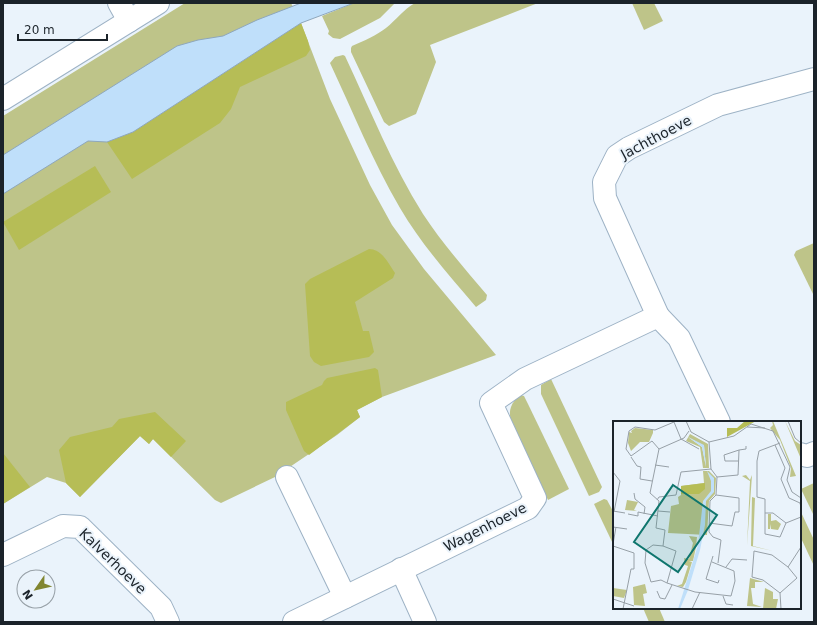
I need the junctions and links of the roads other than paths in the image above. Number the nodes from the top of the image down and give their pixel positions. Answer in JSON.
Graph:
{"nodes":[{"id":1,"x":158,"y":3,"type":"edge"},
{"id":2,"x":124,"y":12,"type":"edge"},
{"id":3,"x":814,"y":79,"type":"edge"},
{"id":4,"x":3,"y":99,"type":"edge"},
{"id":5,"x":658,"y":316,"type":"junction"},
{"id":6,"x":719,"y":421,"type":"edge"},
{"id":7,"x":814,"y":453,"type":"edge"},
{"id":8,"x":801,"y":454,"type":"edge"},
{"id":9,"x":287,"y":477,"type":"dead end"},
{"id":10,"x":3,"y":555,"type":"edge"},
{"id":11,"x":401,"y":569,"type":"junction"},
{"id":12,"x":345,"y":597,"type":"junction"},
{"id":13,"x":168,"y":622,"type":"edge"},
{"id":14,"x":294,"y":622,"type":"edge"},
{"id":15,"x":425,"y":622,"type":"edge"}],
"edges":[{"from":1,"to":2,"type":"street"},
{"from":2,"to":4,"type":"street"},
{"from":3,"to":5,"type":"street","name":"Jachthoeve"},
{"from":5,"to":6,"type":"street","name":"Jachthoeve"},
{"from":5,"to":11,"type":"street","name":"Wagenhoeve"},
{"from":7,"to":8,"type":"street"},
{"from":9,"to":12,"type":"street"},
{"from":10,"to":13,"type":"street","name":"Kalverhoeve"},
{"from":11,"to":12,"type":"street","name":"Wagenhoeve"},
{"from":11,"to":15,"type":"street"},
{"from":12,"to":14,"type":"street","name":"Wagenhoeve"}]}
